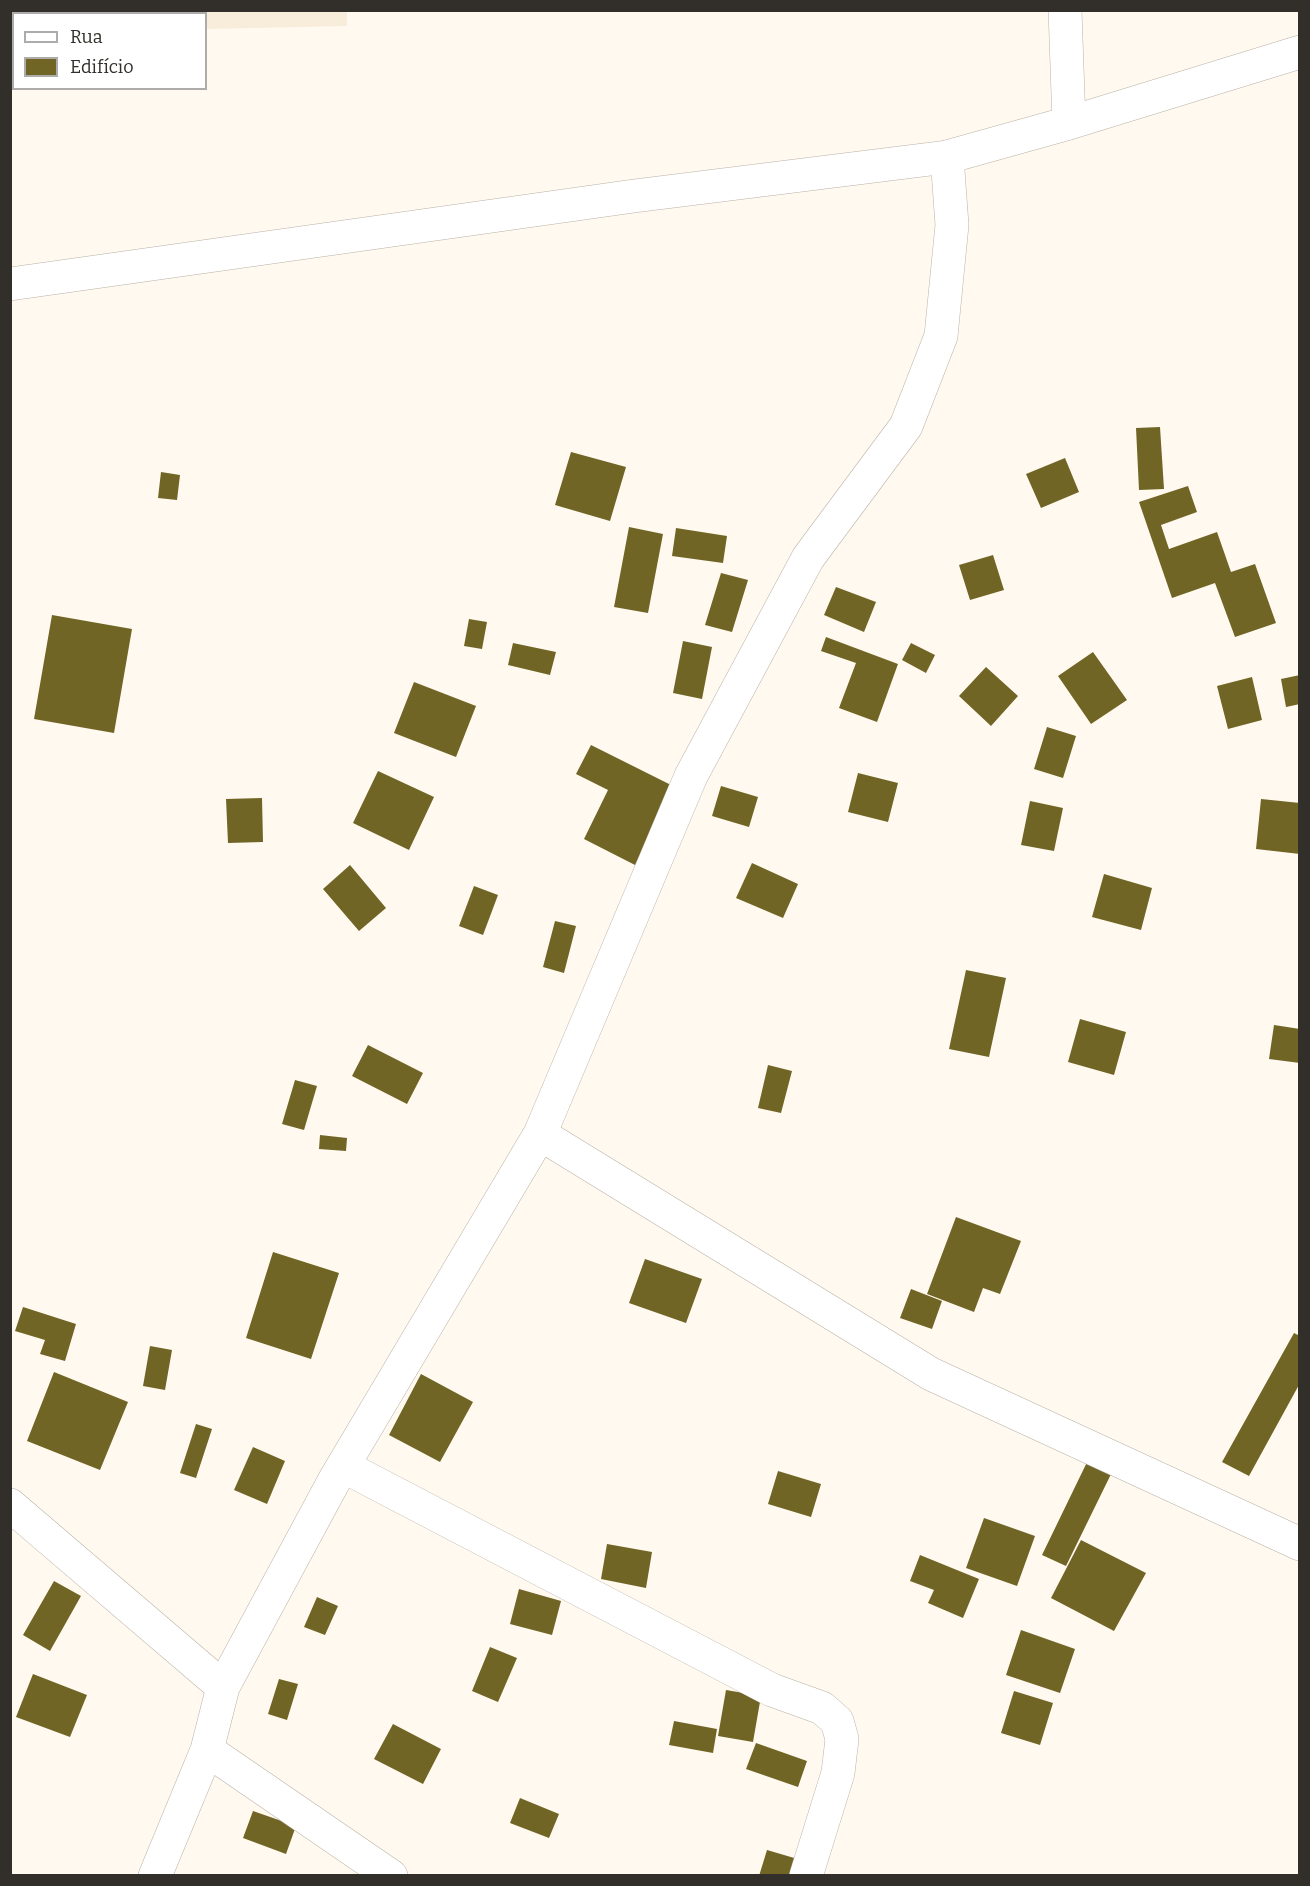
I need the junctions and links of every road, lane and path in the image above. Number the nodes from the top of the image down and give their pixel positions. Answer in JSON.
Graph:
{"nodes":[{"id":1,"x":1065,"y":10,"type":"edge"},
{"id":2,"x":1299,"y":52,"type":"edge"},
{"id":3,"x":1069,"y":123,"type":"junction"},
{"id":4,"x":947,"y":157,"type":"junction"},
{"id":5,"x":10,"y":285,"type":"edge"},
{"id":6,"x":540,"y":1134,"type":"junction"},
{"id":7,"x":343,"y":1466,"type":"junction"},
{"id":8,"x":10,"y":1504,"type":"edge"},
{"id":9,"x":1291,"y":1536,"type":"edge"},
{"id":10,"x":223,"y":1687,"type":"junction"},
{"id":11,"x":207,"y":1750,"type":"junction"},
{"id":12,"x":155,"y":1875,"type":"edge"},
{"id":13,"x":391,"y":1875,"type":"edge"},
{"id":14,"x":806,"y":1875,"type":"edge"}],
"edges":[{"from":1,"to":3,"type":"street"},
{"from":2,"to":3,"type":"street"},
{"from":3,"to":4,"type":"street"},
{"from":4,"to":5,"type":"street"},
{"from":4,"to":6,"type":"street"},
{"from":6,"to":7,"type":"street"},
{"from":6,"to":9,"type":"street"},
{"from":7,"to":10,"type":"street"},
{"from":7,"to":14,"type":"street"},
{"from":8,"to":10,"type":"street"},
{"from":10,"to":11,"type":"street"},
{"from":11,"to":12,"type":"street"},
{"from":11,"to":13,"type":"street"}]}
